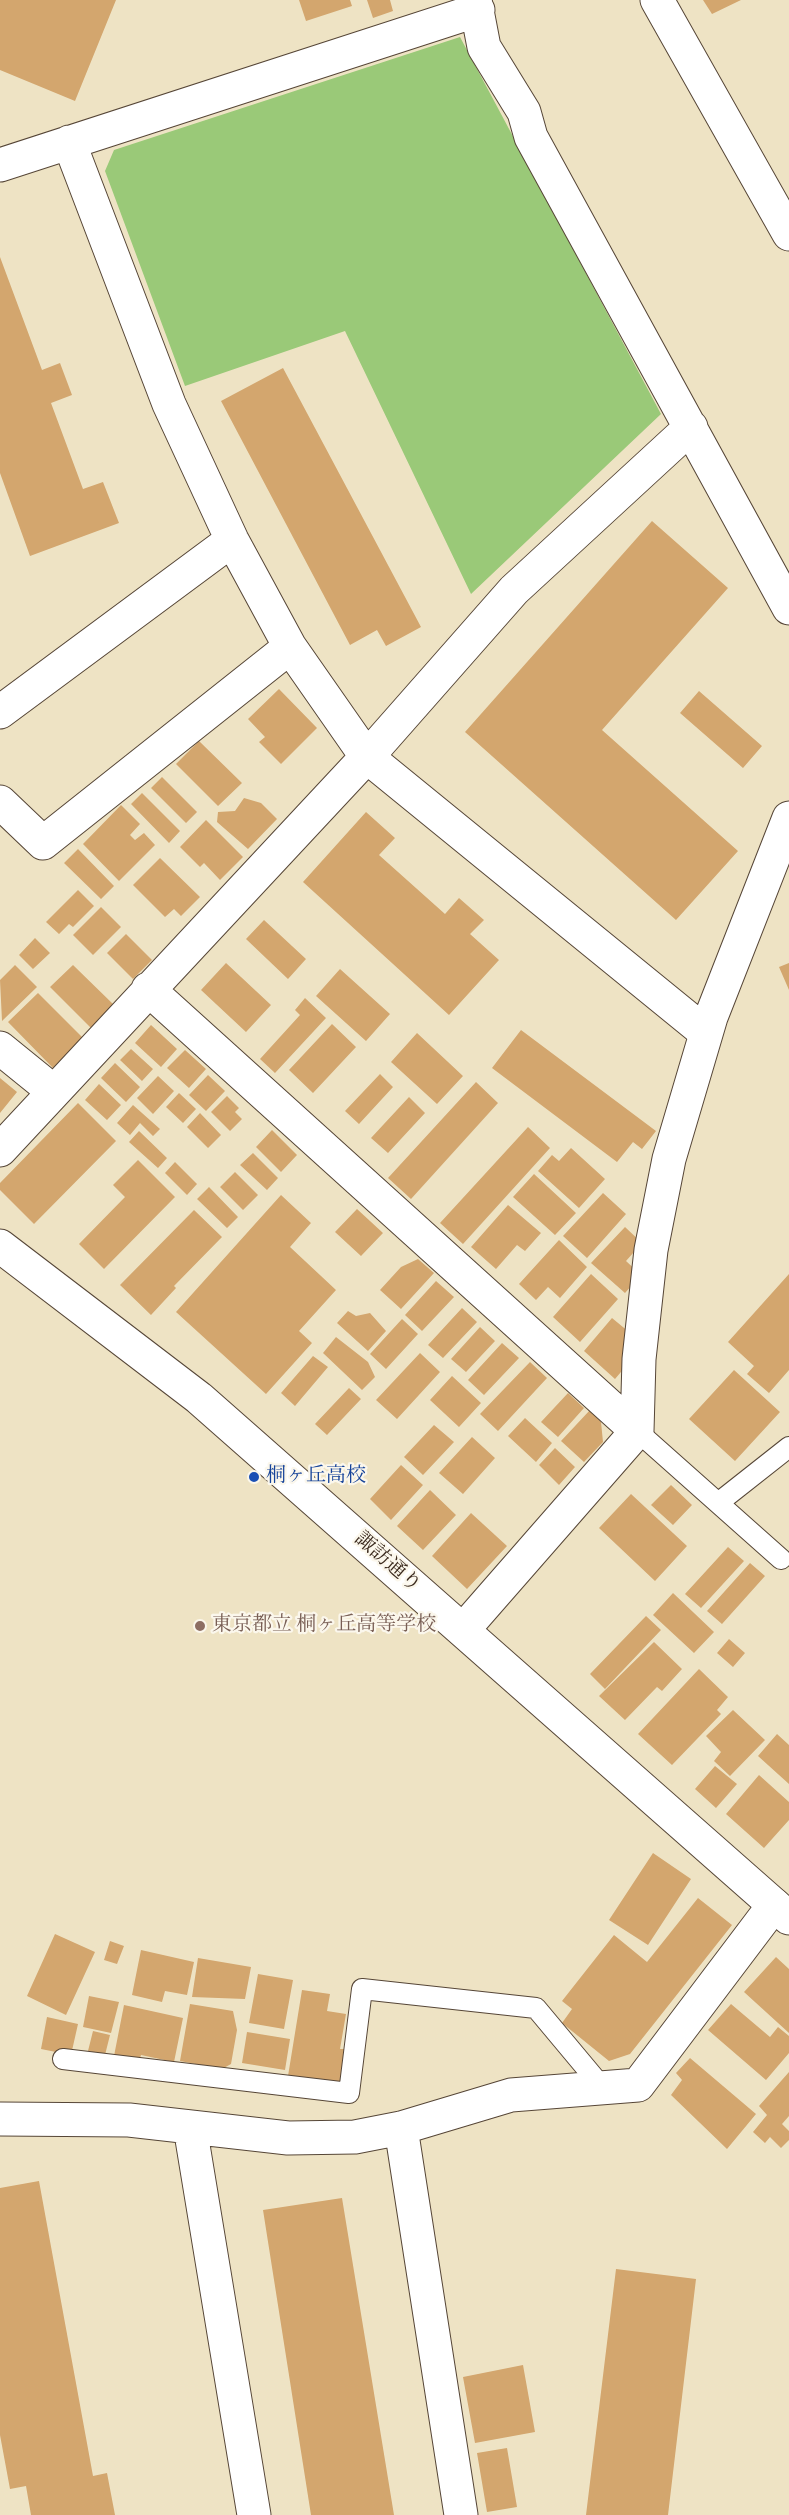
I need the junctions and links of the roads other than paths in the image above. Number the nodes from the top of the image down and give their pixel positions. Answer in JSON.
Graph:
{"nodes":[{"id":1,"x":657,"y":0,"type":"edge"},
{"id":2,"x":477,"y":5,"type":"edge"},
{"id":3,"x":69,"y":142,"type":"junction"},
{"id":4,"x":0,"y":165,"type":"edge"},
{"id":5,"x":777,"y":184,"type":"edge"},
{"id":6,"x":789,"y":234,"type":"edge"},
{"id":7,"x":691,"y":427,"type":"junction"},
{"id":8,"x":232,"y":540,"type":"junction"},
{"id":9,"x":789,"y":608,"type":"edge"},
{"id":10,"x":290,"y":647,"type":"junction"},
{"id":11,"x":1,"y":709,"type":"edge"},
{"id":12,"x":366,"y":756,"type":"junction"},
{"id":13,"x":0,"y":802,"type":"edge"},
{"id":14,"x":789,"y":818,"type":"edge"},
{"id":15,"x":148,"y":989,"type":"junction"},
{"id":16,"x":706,"y":1033,"type":"junction"},
{"id":17,"x":0,"y":1048,"type":"edge"},
{"id":18,"x":53,"y":1091,"type":"junction"},
{"id":19,"x":0,"y":1150,"type":"edge"},
{"id":20,"x":0,"y":1246,"type":"edge"},
{"id":21,"x":637,"y":1431,"type":"junction"},
{"id":22,"x":789,"y":1447,"type":"edge"},
{"id":23,"x":718,"y":1503,"type":"junction"},
{"id":24,"x":781,"y":1559,"type":"dead end"},
{"id":25,"x":463,"y":1630,"type":"junction"},
{"id":26,"x":782,"y":1912,"type":"edge"},
{"id":27,"x":63,"y":2059,"type":"dead end"},
{"id":28,"x":602,"y":2087,"type":"junction"},
{"id":29,"x":0,"y":2118,"type":"edge"},
{"id":30,"x":190,"y":2127,"type":"junction"},
{"id":31,"x":401,"y":2128,"type":"junction"},
{"id":32,"x":254,"y":2515,"type":"edge"},
{"id":33,"x":461,"y":2515,"type":"edge"}],
"edges":[{"from":1,"to":5,"type":"street"},
{"from":2,"to":3,"type":"street"},
{"from":2,"to":7,"type":"street"},
{"from":3,"to":4,"type":"street"},
{"from":3,"to":8,"type":"street"},
{"from":5,"to":6,"type":"street"},
{"from":7,"to":9,"type":"street"},
{"from":7,"to":12,"type":"street"},
{"from":8,"to":10,"type":"street"},
{"from":8,"to":11,"type":"street"},
{"from":10,"to":12,"type":"street"},
{"from":10,"to":13,"type":"street"},
{"from":12,"to":15,"type":"street"},
{"from":12,"to":16,"type":"street"},
{"from":14,"to":16,"type":"street"},
{"from":15,"to":18,"type":"street"},
{"from":15,"to":21,"type":"street"},
{"from":16,"to":21,"type":"street"},
{"from":17,"to":18,"type":"street"},
{"from":18,"to":19,"type":"street"},
{"from":20,"to":25,"type":"street","name":"諏訪通り"},
{"from":21,"to":23,"type":"lane"},
{"from":21,"to":25,"type":"street"},
{"from":22,"to":23,"type":"lane"},
{"from":23,"to":24,"type":"lane"},
{"from":25,"to":26,"type":"street","name":"諏訪通り"},
{"from":26,"to":28,"type":"street"},
{"from":27,"to":28,"type":"lane"},
{"from":28,"to":31,"type":"street"},
{"from":29,"to":30,"type":"street"},
{"from":30,"to":31,"type":"street"},
{"from":30,"to":32,"type":"street"},
{"from":31,"to":33,"type":"street"}]}
